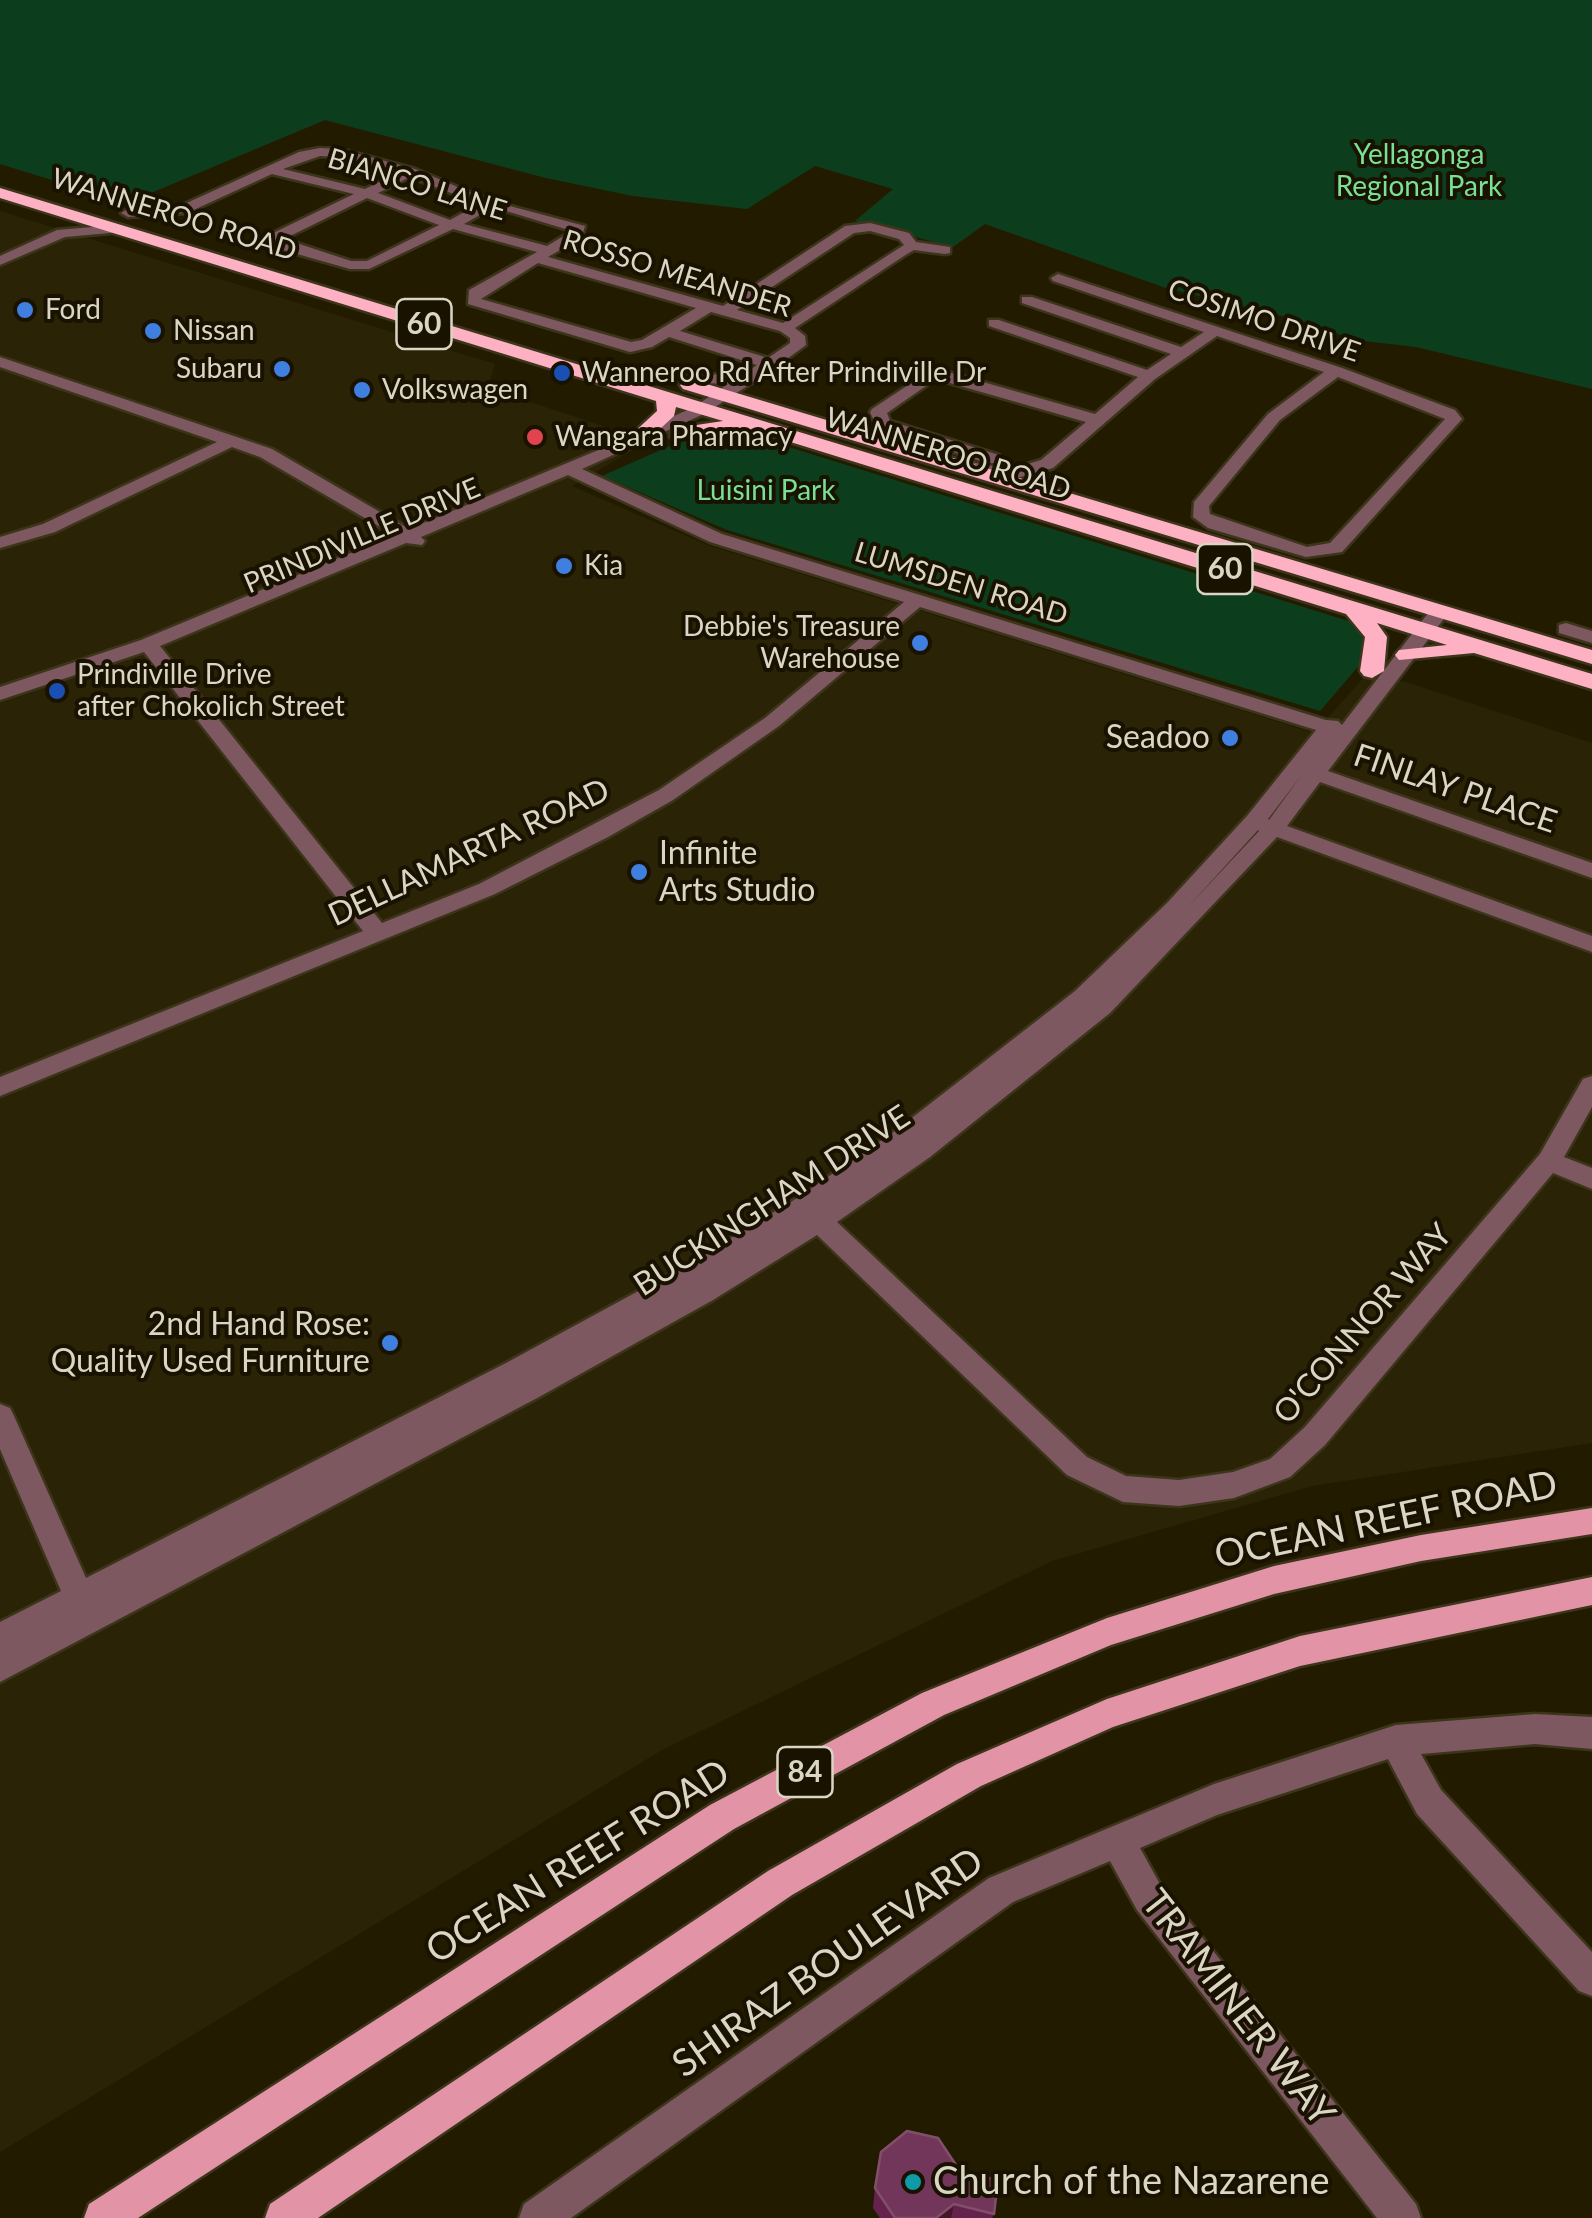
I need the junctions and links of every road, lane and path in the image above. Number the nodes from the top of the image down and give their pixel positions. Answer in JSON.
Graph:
{"nodes":[{"id":1,"x":270,"y":170,"type":"junction"},
{"id":2,"x":410,"y":172,"type":"junction"},
{"id":3,"x":0,"y":175,"type":"edge"},
{"id":4,"x":0,"y":193,"type":"edge"},
{"id":5,"x":366,"y":193,"type":"junction"},
{"id":6,"x":487,"y":206,"type":"junction"},
{"id":7,"x":68,"y":214,"type":"junction"},
{"id":8,"x":177,"y":218,"type":"junction"},
{"id":9,"x":454,"y":224,"type":"junction"},
{"id":10,"x":116,"y":229,"type":"junction"},
{"id":11,"x":62,"y":233,"type":"junction"},
{"id":12,"x":912,"y":246,"type":"junction"},
{"id":13,"x":944,"y":250,"type":"dead end"},
{"id":14,"x":543,"y":254,"type":"junction"},
{"id":15,"x":0,"y":261,"type":"edge"},
{"id":16,"x":1058,"y":278,"type":"dead end"},
{"id":17,"x":1027,"y":300,"type":"dead end"},
{"id":18,"x":708,"y":307,"type":"junction"},
{"id":19,"x":724,"y":312,"type":"junction"},
{"id":20,"x":994,"y":322,"type":"dead end"},
{"id":21,"x":785,"y":328,"type":"junction"},
{"id":22,"x":1215,"y":331,"type":"junction"},
{"id":23,"x":668,"y":332,"type":"junction"},
{"id":24,"x":1180,"y":352,"type":"junction"},
{"id":25,"x":0,"y":362,"type":"edge"},
{"id":26,"x":770,"y":364,"type":"junction"},
{"id":27,"x":22,"y":367,"type":"junction"},
{"id":28,"x":1336,"y":371,"type":"junction"},
{"id":29,"x":660,"y":376,"type":"junction"},
{"id":30,"x":1148,"y":376,"type":"junction"},
{"id":31,"x":0,"y":378,"type":"edge"},
{"id":32,"x":748,"y":379,"type":"junction"},
{"id":33,"x":666,"y":399,"type":"junction"},
{"id":34,"x":718,"y":404,"type":"junction"},
{"id":35,"x":1098,"y":420,"type":"junction"},
{"id":36,"x":771,"y":431,"type":"junction"},
{"id":37,"x":678,"y":432,"type":"junction"},
{"id":38,"x":639,"y":438,"type":"junction"},
{"id":39,"x":229,"y":442,"type":"junction"},
{"id":40,"x":993,"y":458,"type":"dead end"},
{"id":41,"x":1047,"y":464,"type":"junction"},
{"id":42,"x":966,"y":467,"type":"junction"},
{"id":43,"x":573,"y":472,"type":"junction"},
{"id":44,"x":1050,"y":493,"type":"junction"},
{"id":45,"x":413,"y":539,"type":"junction"},
{"id":46,"x":0,"y":543,"type":"edge"},
{"id":47,"x":920,"y":599,"type":"junction"},
{"id":48,"x":1354,"y":609,"type":"junction"},
{"id":49,"x":1424,"y":619,"type":"junction"},
{"id":50,"x":1566,"y":629,"type":"dead end"},
{"id":51,"x":1592,"y":637,"type":"edge"},
{"id":52,"x":152,"y":647,"type":"junction"},
{"id":53,"x":1493,"y":652,"type":"junction"},
{"id":54,"x":1407,"y":655,"type":"junction"},
{"id":55,"x":1592,"y":657,"type":"edge"},
{"id":56,"x":1372,"y":671,"type":"junction"},
{"id":57,"x":1592,"y":682,"type":"edge"},
{"id":58,"x":0,"y":694,"type":"edge"},
{"id":59,"x":0,"y":704,"type":"edge"},
{"id":60,"x":1337,"y":730,"type":"junction"},
{"id":61,"x":1306,"y":771,"type":"junction"},
{"id":62,"x":1264,"y":825,"type":"junction"},
{"id":63,"x":1592,"y":871,"type":"edge"},
{"id":64,"x":378,"y":934,"type":"junction"},
{"id":65,"x":1592,"y":944,"type":"edge"},
{"id":66,"x":1592,"y":1085,"type":"edge"},
{"id":67,"x":0,"y":1087,"type":"edge"},
{"id":68,"x":1549,"y":1161,"type":"junction"},
{"id":69,"x":1592,"y":1179,"type":"edge"},
{"id":70,"x":811,"y":1214,"type":"junction"},
{"id":71,"x":0,"y":1416,"type":"edge"},
{"id":72,"x":1592,"y":1521,"type":"edge"},
{"id":73,"x":1592,"y":1591,"type":"edge"},
{"id":74,"x":84,"y":1608,"type":"junction"},
{"id":75,"x":0,"y":1638,"type":"edge"},
{"id":76,"x":0,"y":1666,"type":"edge"},
{"id":77,"x":1592,"y":1733,"type":"edge"},
{"id":78,"x":1396,"y":1741,"type":"junction"},
{"id":79,"x":1117,"y":1840,"type":"junction"},
{"id":80,"x":1592,"y":1978,"type":"edge"},
{"id":81,"x":103,"y":2218,"type":"edge"},
{"id":82,"x":284,"y":2218,"type":"edge"},
{"id":83,"x":538,"y":2218,"type":"edge"},
{"id":84,"x":1402,"y":2218,"type":"edge"}],
"edges":[{"from":1,"to":2,"type":"street"},
{"from":1,"to":5,"type":"street","name":"BIANCO LANE"},
{"from":1,"to":8,"type":"street"},
{"from":2,"to":5,"type":"street"},
{"from":2,"to":6,"type":"street"},
{"from":3,"to":8,"type":"highway","name":"WANNEROO ROAD","number":"60"},
{"from":4,"to":7,"type":"highway","name":"WANNEROO ROAD","number":"60"},
{"from":5,"to":9,"type":"street","name":"BIANCO LANE"},
{"from":5,"to":9,"type":"street"},
{"from":6,"to":9,"type":"street"},
{"from":6,"to":14,"type":"street","name":"ROSSO MEANDER"},
{"from":7,"to":10,"type":"highway","name":"WANNEROO ROAD","number":"60"},
{"from":7,"to":11,"type":"street"},
{"from":8,"to":29,"type":"highway","name":"WANNEROO ROAD","number":"60"},
{"from":9,"to":14,"type":"street","name":"BIANCO LANE"},
{"from":10,"to":11,"type":"street"},
{"from":10,"to":33,"type":"highway","name":"WANNEROO ROAD","number":"60"},
{"from":11,"to":15,"type":"street"},
{"from":12,"to":13,"type":"street"},
{"from":12,"to":19,"type":"street"},
{"from":12,"to":21,"type":"street"},
{"from":14,"to":18,"type":"street","name":"ROSSO MEANDER"},
{"from":14,"to":23,"type":"street"},
{"from":16,"to":22,"type":"street","name":"COSIMO DRIVE"},
{"from":17,"to":24,"type":"street"},
{"from":18,"to":19,"type":"street","name":"ROSSO MEANDER"},
{"from":18,"to":23,"type":"street"},
{"from":19,"to":21,"type":"street","name":"ROSSO MEANDER"},
{"from":20,"to":30,"type":"street"},
{"from":21,"to":26,"type":"street","name":"ROSSO MEANDER"},
{"from":22,"to":24,"type":"street"},
{"from":22,"to":28,"type":"street","name":"COSIMO DRIVE"},
{"from":23,"to":26,"type":"street"},
{"from":24,"to":30,"type":"street"},
{"from":25,"to":27,"type":"street"},
{"from":26,"to":32,"type":"street","name":"ROSSO MEANDER"},
{"from":27,"to":31,"type":"street"},
{"from":27,"to":39,"type":"street"},
{"from":28,"to":28,"type":"street","name":"COSIMO DRIVE"},
{"from":29,"to":32,"type":"street"},
{"from":29,"to":34,"type":"highway","name":"WANNEROO ROAD","number":"60"},
{"from":30,"to":35,"type":"street"},
{"from":32,"to":34,"type":"street","name":"ROSSO MEANDER"},
{"from":33,"to":34,"type":"highway","name":"WANNEROO ROAD","number":"60"},
{"from":33,"to":38,"type":"highway"},
{"from":34,"to":36,"type":"highway","name":"WANNEROO ROAD","number":"60"},
{"from":34,"to":37,"type":"street","name":"PRINDIVILLE DRIVE"},
{"from":34,"to":38,"type":"street","name":"PRINDIVILLE DRIVE"},
{"from":34,"to":42,"type":"highway","name":"WANNEROO ROAD","number":"60"},
{"from":35,"to":40,"type":"street"},
{"from":35,"to":41,"type":"street"},
{"from":36,"to":37,"type":"highway"},
{"from":36,"to":48,"type":"highway","name":"WANNEROO ROAD","number":"60"},
{"from":37,"to":43,"type":"street","name":"PRINDIVILLE DRIVE"},
{"from":38,"to":43,"type":"street","name":"PRINDIVILLE DRIVE"},
{"from":39,"to":45,"type":"street"},
{"from":39,"to":46,"type":"street"},
{"from":41,"to":42,"type":"street"},
{"from":41,"to":44,"type":"street"},
{"from":42,"to":44,"type":"highway","name":"WANNEROO ROAD","number":"60"},
{"from":43,"to":45,"type":"street","name":"PRINDIVILLE DRIVE"},
{"from":43,"to":47,"type":"street","name":"LUMSDEN ROAD"},
{"from":44,"to":49,"type":"highway","name":"WANNEROO ROAD","number":"60"},
{"from":45,"to":52,"type":"street","name":"PRINDIVILLE DRIVE"},
{"from":47,"to":60,"type":"street","name":"LUMSDEN ROAD"},
{"from":47,"to":64,"type":"street","name":"DELLAMARTA ROAD"},
{"from":48,"to":49,"type":"highway","name":"WANNEROO ROAD","number":"60"},
{"from":48,"to":56,"type":"highway"},
{"from":49,"to":53,"type":"highway","name":"WANNEROO ROAD","number":"60"},
{"from":49,"to":54,"type":"street","name":"BUCKINGHAM DRIVE"},
{"from":49,"to":55,"type":"highway","name":"WANNEROO ROAD","number":"60"},
{"from":49,"to":56,"type":"street","name":"BUCKINGHAM DRIVE"},
{"from":50,"to":51,"type":"street"},
{"from":52,"to":58,"type":"street","name":"PRINDIVILLE DRIVE"},
{"from":52,"to":59,"type":"street","name":"PRINDIVILLE DRIVE"},
{"from":52,"to":64,"type":"street"},
{"from":53,"to":54,"type":"highway"},
{"from":53,"to":57,"type":"highway","name":"WANNEROO ROAD","number":"60"},
{"from":54,"to":60,"type":"street","name":"BUCKINGHAM DRIVE"},
{"from":56,"to":60,"type":"street","name":"BUCKINGHAM DRIVE"},
{"from":60,"to":61,"type":"street","name":"BUCKINGHAM DRIVE"},
{"from":61,"to":62,"type":"street","name":"BUCKINGHAM DRIVE"},
{"from":61,"to":63,"type":"street","name":"FINLAY PLACE"},
{"from":62,"to":65,"type":"street"},
{"from":62,"to":70,"type":"street","name":"BUCKINGHAM DRIVE"},
{"from":64,"to":67,"type":"street","name":"DELLAMARTA ROAD"},
{"from":66,"to":68,"type":"street","name":"O'CONNOR WAY"},
{"from":68,"to":69,"type":"street"},
{"from":68,"to":70,"type":"street","name":"O'CONNOR WAY"},
{"from":70,"to":74,"type":"street","name":"BUCKINGHAM DRIVE"},
{"from":71,"to":74,"type":"street"},
{"from":72,"to":81,"type":"main road","name":"OCEAN REEF ROAD","number":"84"},
{"from":73,"to":82,"type":"main road","number":"84"},
{"from":74,"to":75,"type":"street","name":"BUCKINGHAM DRIVE"},
{"from":74,"to":76,"type":"street","name":"BUCKINGHAM DRIVE"},
{"from":77,"to":78,"type":"street","name":"SHIRAZ BOULEVARD"},
{"from":78,"to":79,"type":"street","name":"SHIRAZ BOULEVARD"},
{"from":78,"to":80,"type":"street"},
{"from":79,"to":83,"type":"street","name":"SHIRAZ BOULEVARD"},
{"from":79,"to":84,"type":"street","name":"TRAMINER WAY"}]}
